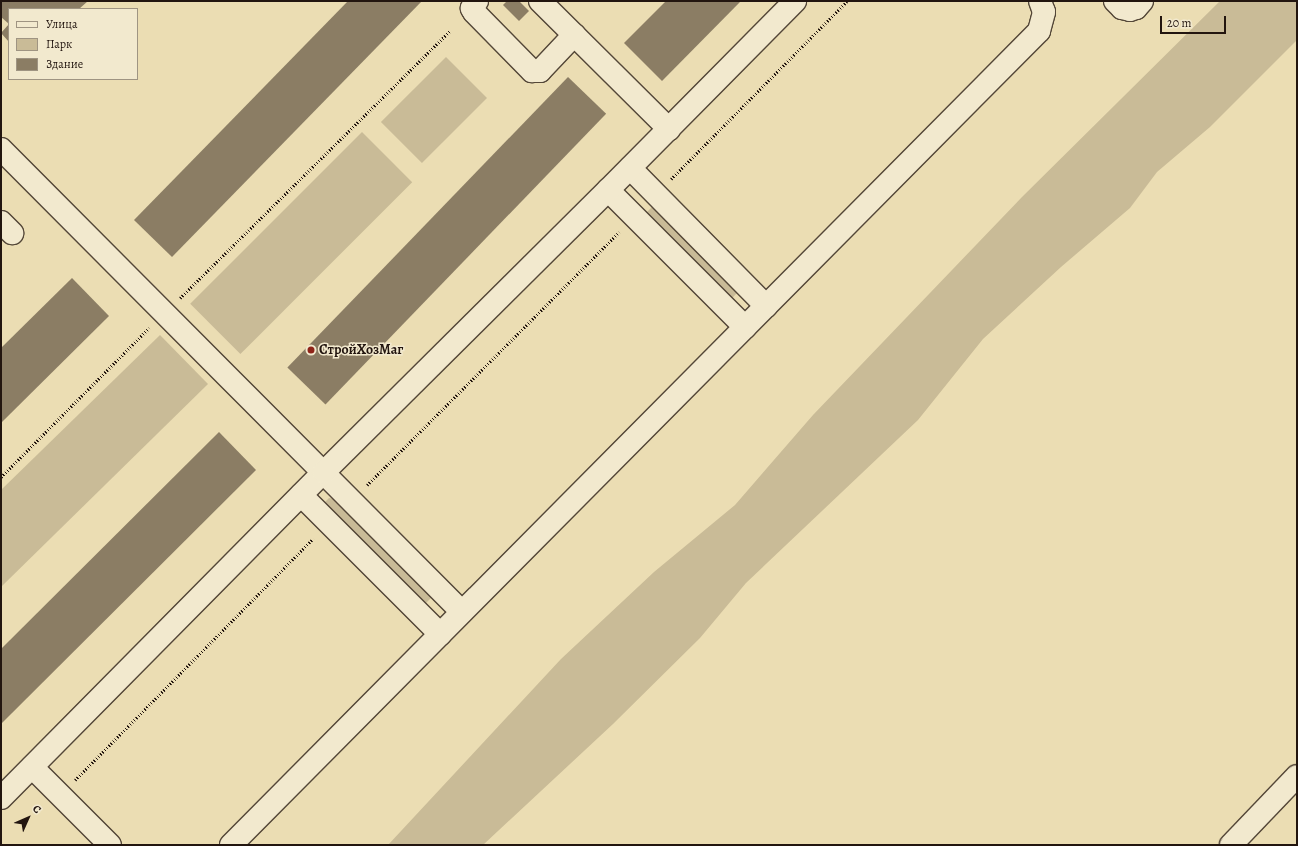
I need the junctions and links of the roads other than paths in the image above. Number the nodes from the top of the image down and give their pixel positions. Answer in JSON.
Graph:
{"nodes":[{"id":1,"x":477,"y":1,"type":"edge"},
{"id":2,"x":540,"y":1,"type":"edge"},
{"id":3,"x":795,"y":1,"type":"edge"},
{"id":4,"x":1040,"y":1,"type":"edge"},
{"id":5,"x":1114,"y":1,"type":"edge"},
{"id":6,"x":1142,"y":1,"type":"edge"},
{"id":7,"x":574,"y":35,"type":"junction"},
{"id":8,"x":669,"y":129,"type":"junction"},
{"id":9,"x":1,"y":149,"type":"edge"},
{"id":10,"x":630,"y":168,"type":"junction"},
{"id":11,"x":608,"y":190,"type":"junction"},
{"id":12,"x":766,"y":306,"type":"junction"},
{"id":13,"x":745,"y":327,"type":"junction"},
{"id":14,"x":324,"y":472,"type":"junction"},
{"id":15,"x":301,"y":495,"type":"junction"},
{"id":16,"x":462,"y":612,"type":"junction"},
{"id":17,"x":440,"y":634,"type":"junction"},
{"id":18,"x":32,"y":767,"type":"junction"},
{"id":19,"x":1297,"y":776,"type":"edge"},
{"id":20,"x":1,"y":798,"type":"edge"},
{"id":21,"x":110,"y":845,"type":"edge"},
{"id":22,"x":231,"y":845,"type":"edge"},
{"id":23,"x":1231,"y":845,"type":"edge"}],
"edges":[{"from":1,"to":7,"type":"street"},
{"from":2,"to":7,"type":"street"},
{"from":3,"to":8,"type":"street"},
{"from":4,"to":12,"type":"street"},
{"from":5,"to":6,"type":"street"},
{"from":7,"to":8,"type":"street"},
{"from":8,"to":10,"type":"street"},
{"from":9,"to":14,"type":"street"},
{"from":10,"to":11,"type":"street"},
{"from":10,"to":12,"type":"street"},
{"from":11,"to":13,"type":"street"},
{"from":11,"to":14,"type":"street"},
{"from":12,"to":13,"type":"street"},
{"from":13,"to":16,"type":"street"},
{"from":14,"to":15,"type":"street"},
{"from":14,"to":16,"type":"street"},
{"from":15,"to":17,"type":"street"},
{"from":15,"to":18,"type":"street"},
{"from":16,"to":17,"type":"street"},
{"from":17,"to":22,"type":"street"},
{"from":18,"to":20,"type":"street"},
{"from":18,"to":21,"type":"street"},
{"from":19,"to":23,"type":"street"}]}
